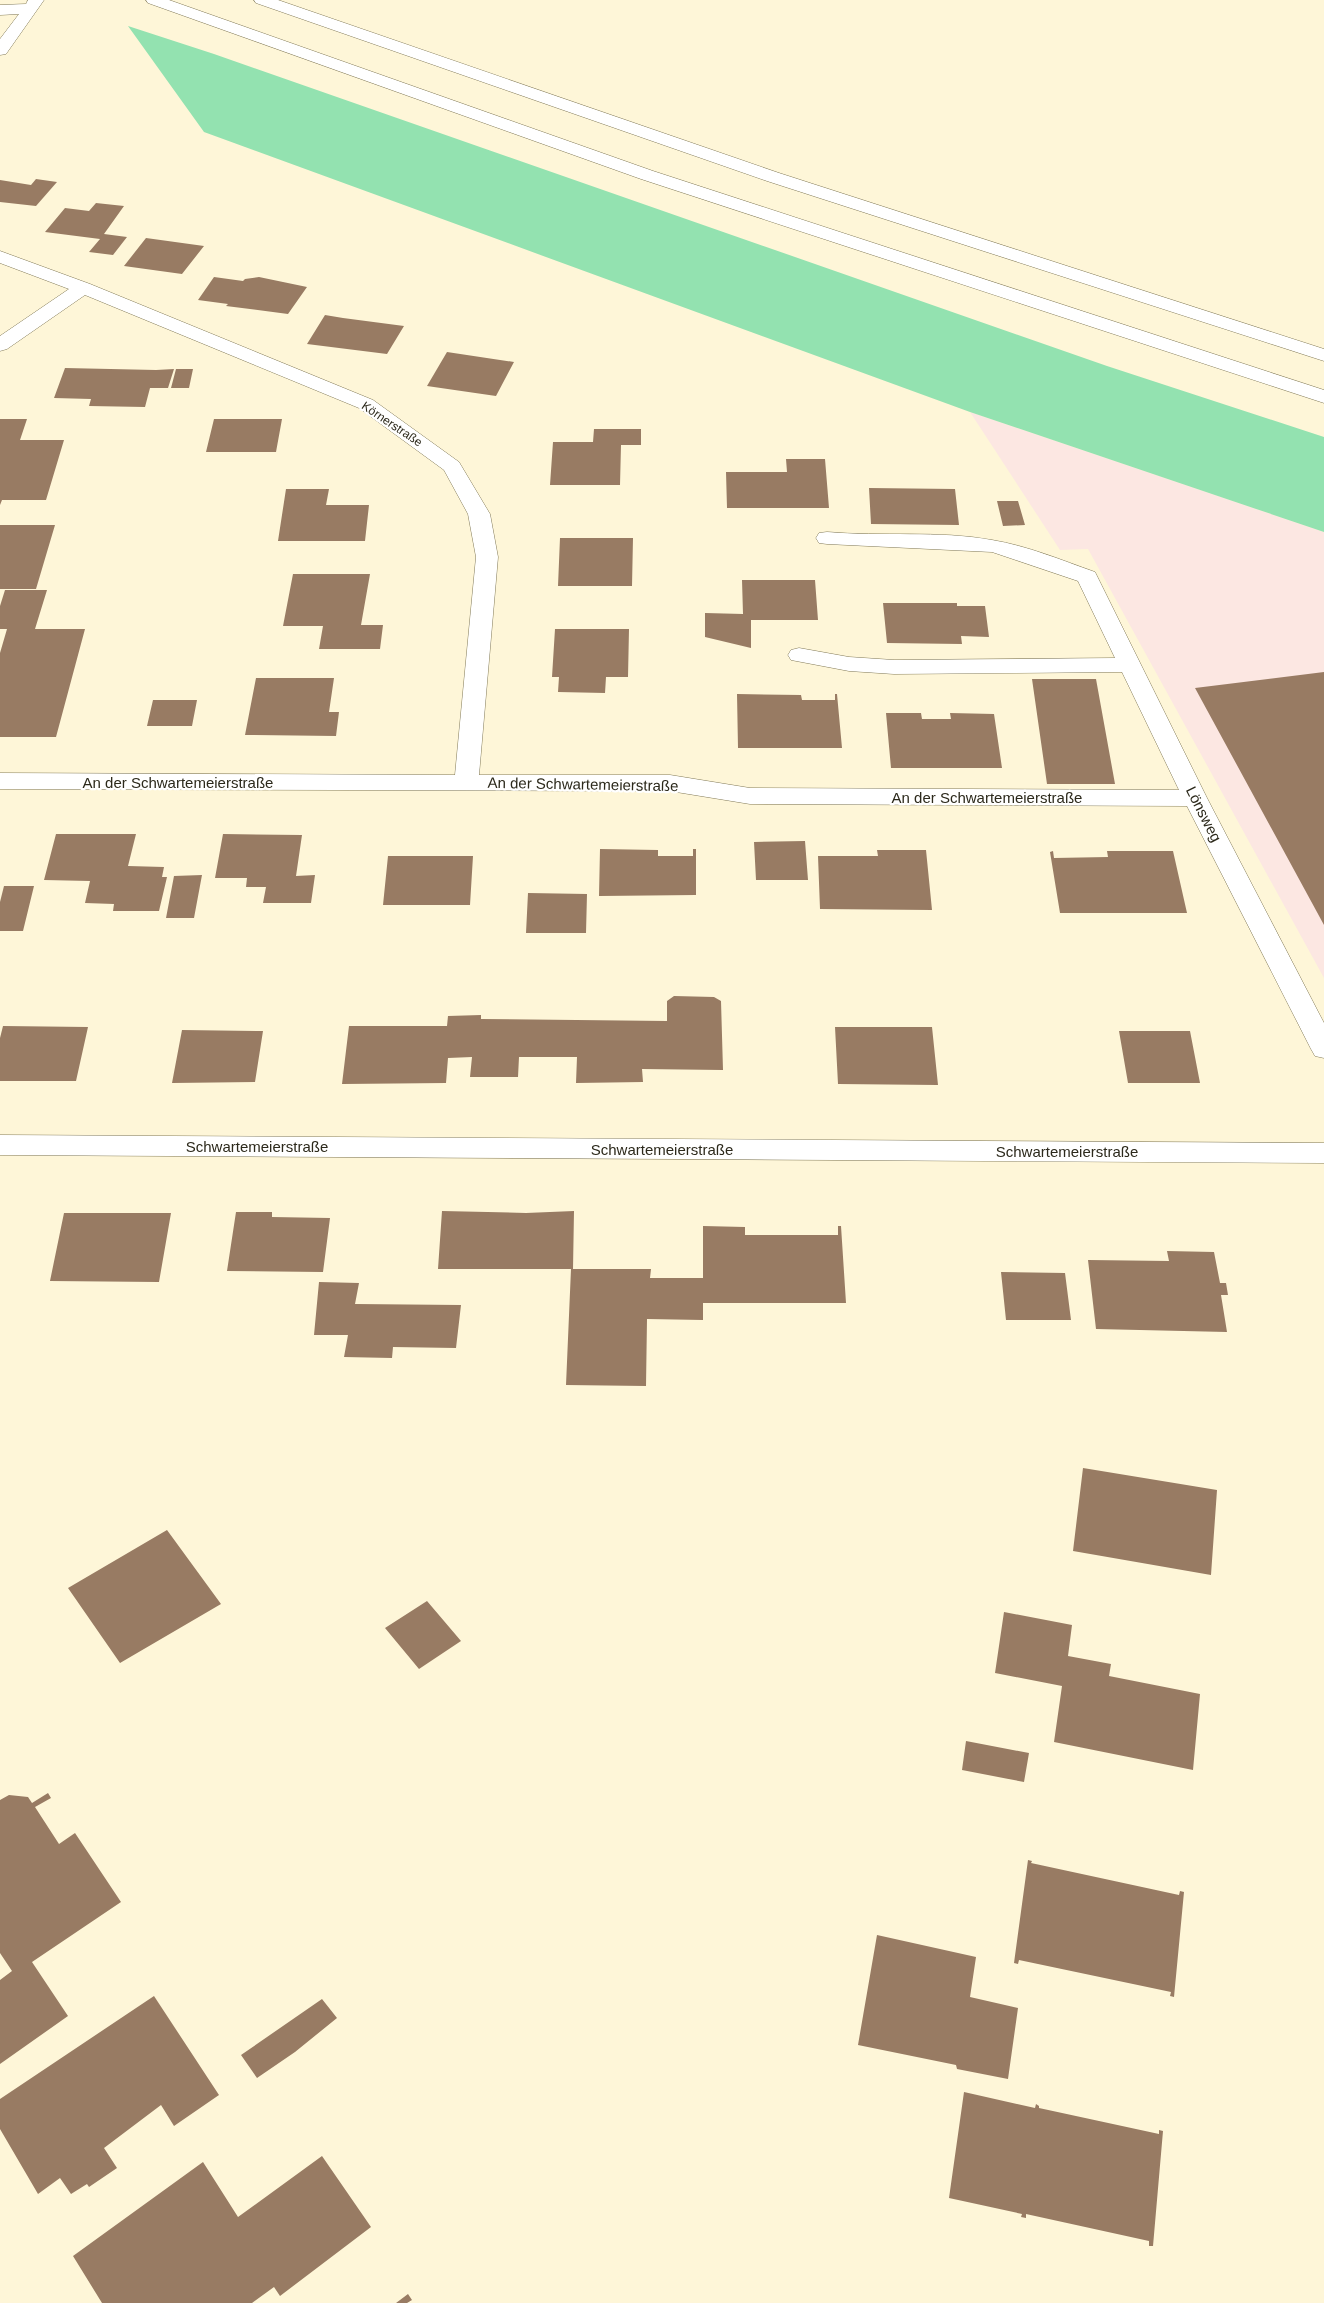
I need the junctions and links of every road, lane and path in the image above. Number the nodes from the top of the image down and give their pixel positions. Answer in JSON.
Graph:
{"nodes":[{"id":1,"x":154,"y":0,"type":"edge"},
{"id":2,"x":262,"y":0,"type":"edge"},
{"id":3,"x":33,"y":5,"type":"edge"},
{"id":4,"x":0,"y":10,"type":"edge"},
{"id":5,"x":0,"y":50,"type":"edge"},
{"id":6,"x":0,"y":257,"type":"edge"},
{"id":7,"x":83,"y":288,"type":"junction"},
{"id":8,"x":0,"y":345,"type":"edge"},
{"id":9,"x":1324,"y":355,"type":"edge"},
{"id":10,"x":1324,"y":396,"type":"edge"},
{"id":11,"x":828,"y":538,"type":"dead end"},
{"id":12,"x":799,"y":654,"type":"dead end"},
{"id":13,"x":1130,"y":665,"type":"junction"},
{"id":14,"x":0,"y":781,"type":"edge"},
{"id":15,"x":466,"y":782,"type":"junction"},
{"id":16,"x":1195,"y":798,"type":"junction"},
{"id":17,"x":1324,"y":1049,"type":"edge"},
{"id":18,"x":0,"y":1145,"type":"edge"},
{"id":19,"x":1324,"y":1153,"type":"edge"}],
"edges":[{"from":1,"to":10,"type":"main road"},
{"from":2,"to":9,"type":"main road"},
{"from":3,"to":4,"type":"main road"},
{"from":3,"to":5,"type":"main road"},
{"from":6,"to":7,"type":"main road","name":"Körnerstraße"},
{"from":7,"to":8,"type":"main road"},
{"from":7,"to":15,"type":"main road","name":"Körnerstraße"},
{"from":11,"to":13,"type":"main road","name":"Lönsweg"},
{"from":12,"to":13,"type":"main road"},
{"from":13,"to":16,"type":"main road","name":"Lönsweg"},
{"from":14,"to":15,"type":"main road","name":"An der Schwartemeierstraße"},
{"from":15,"to":16,"type":"main road","name":"An der Schwartemeierstraße"},
{"from":16,"to":17,"type":"main road","name":"Lönsweg"},
{"from":18,"to":19,"type":"main road","name":"Schwartemeierstraße"}]}
